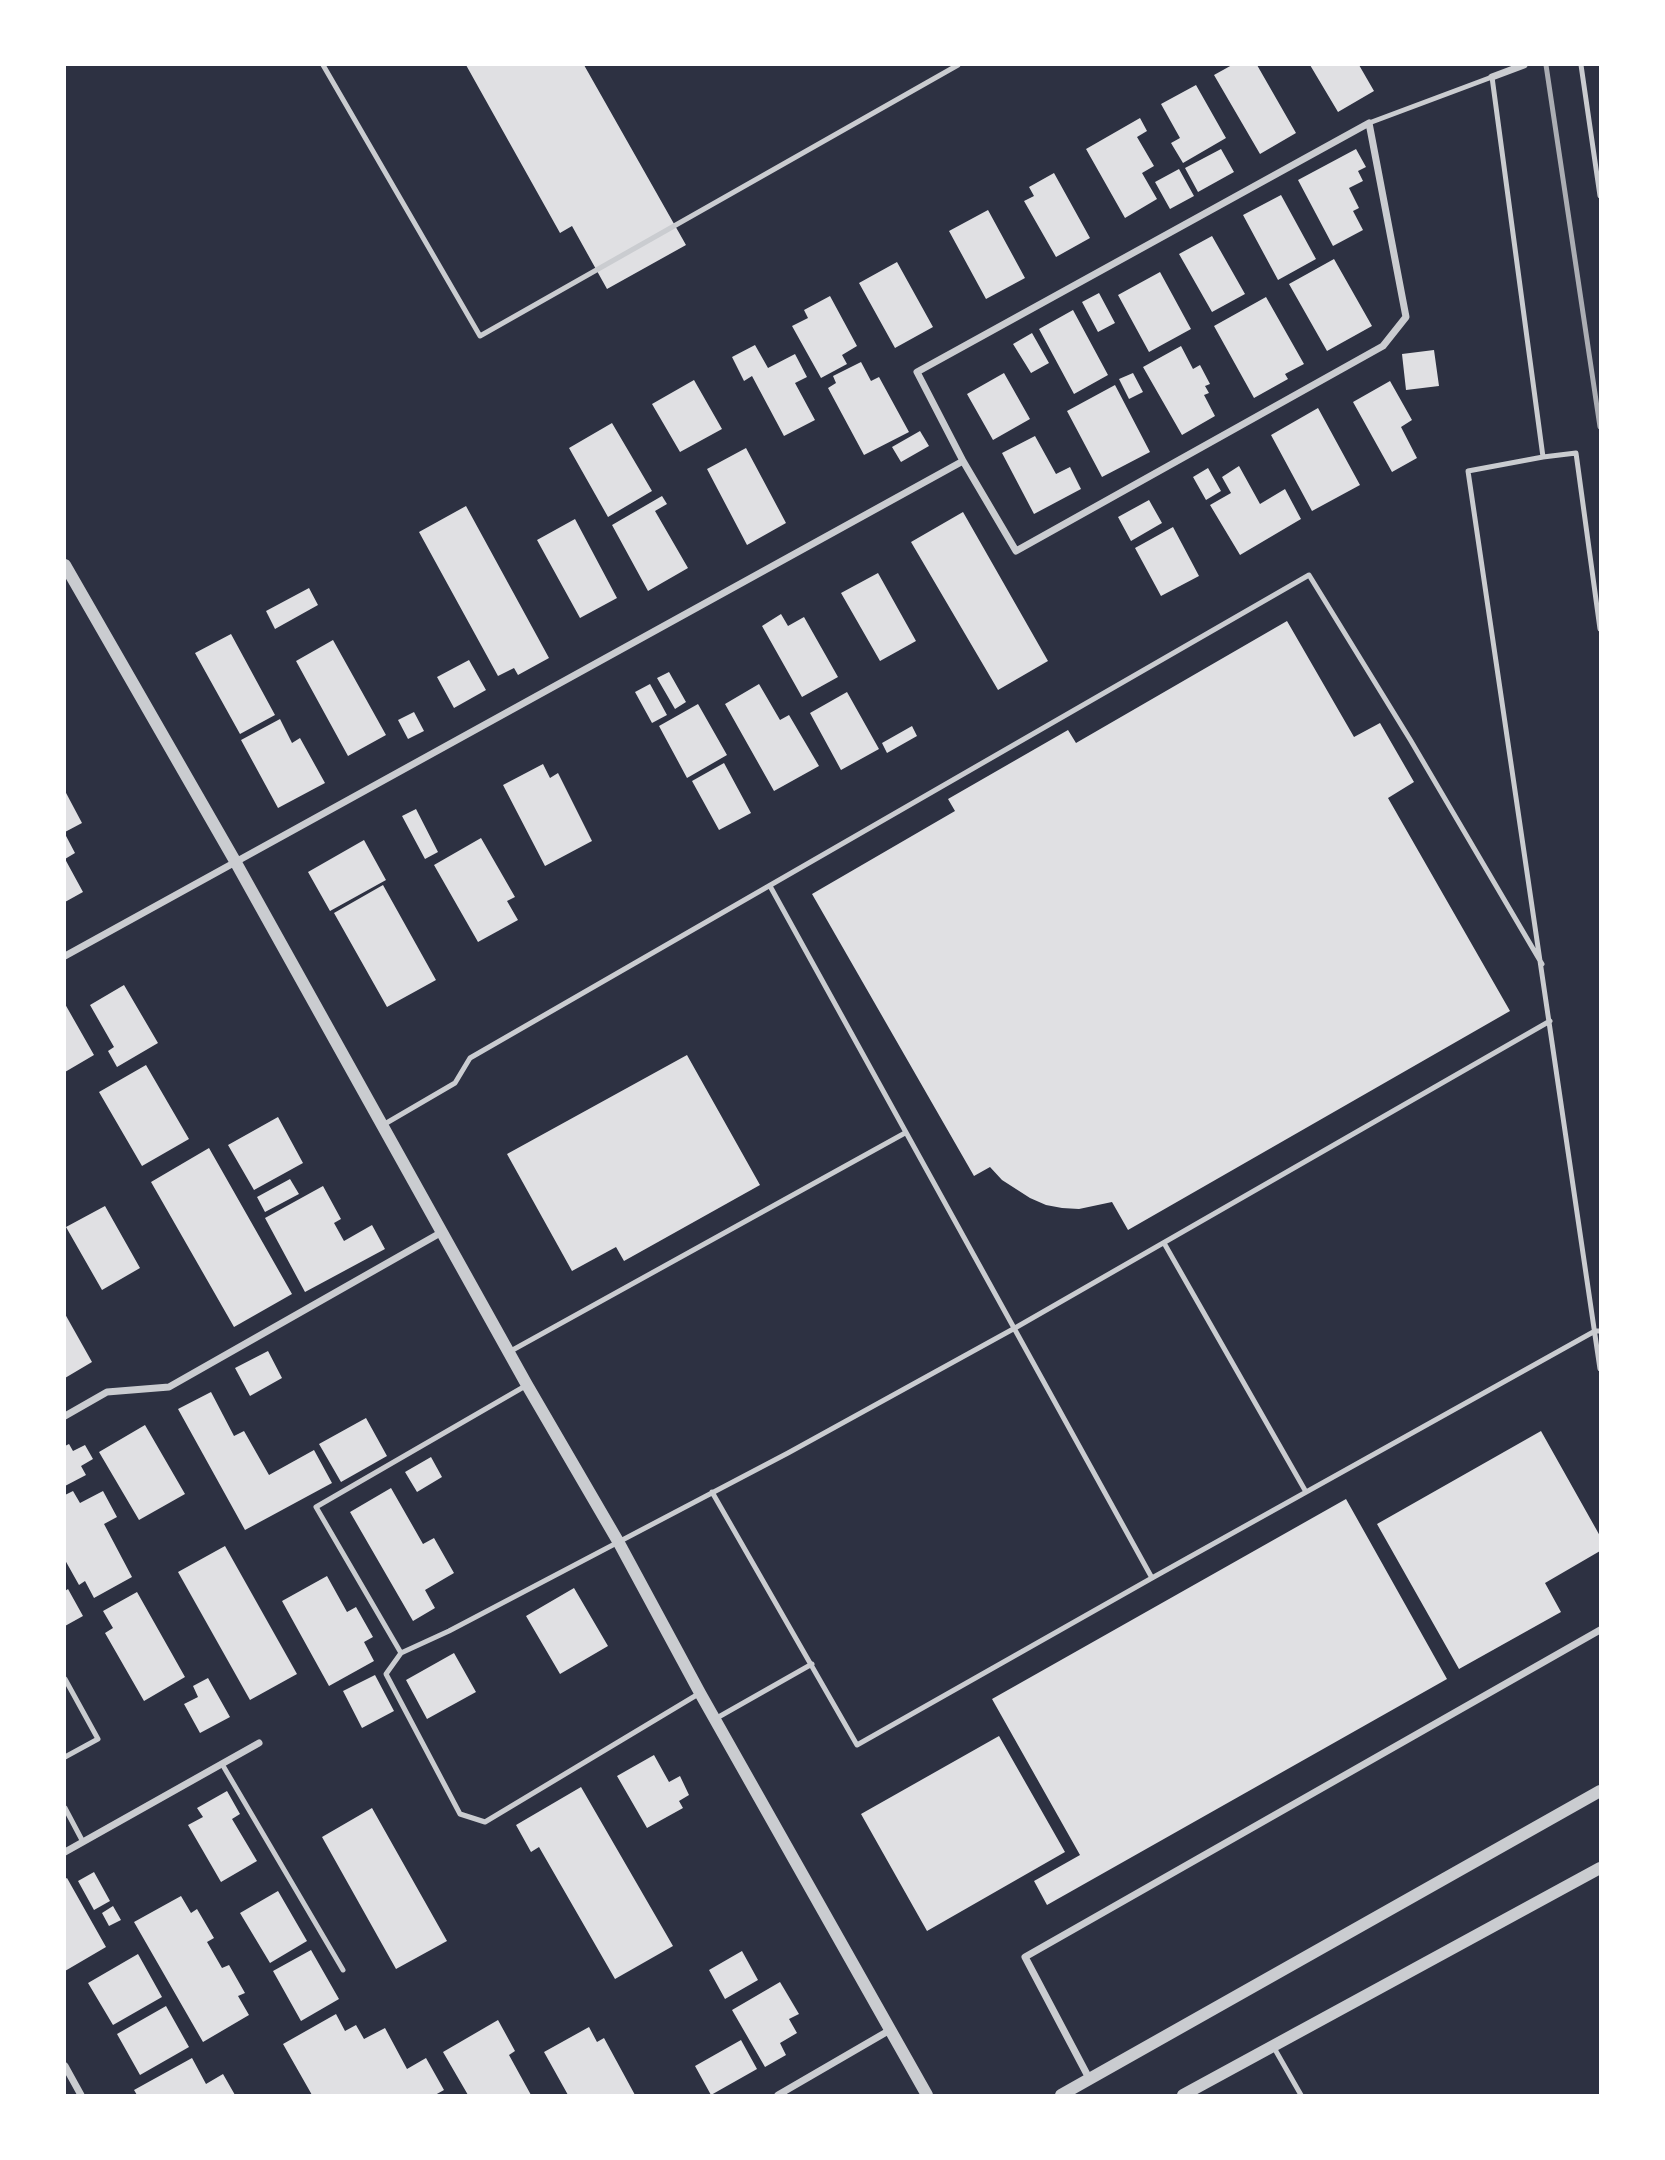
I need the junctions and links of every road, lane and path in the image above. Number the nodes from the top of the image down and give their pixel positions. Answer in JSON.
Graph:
{"nodes":[{"id":1,"x":323,"y":65,"type":"edge"},
{"id":2,"x":958,"y":65,"type":"edge"},
{"id":3,"x":1524,"y":65,"type":"edge"},
{"id":4,"x":1581,"y":65,"type":"edge"},
{"id":5,"x":1492,"y":77,"type":"junction"},
{"id":6,"x":1369,"y":123,"type":"junction"},
{"id":7,"x":1600,"y":196,"type":"edge"},
{"id":8,"x":1543,"y":457,"type":"junction"},
{"id":9,"x":962,"y":461,"type":"junction"},
{"id":10,"x":67,"y":572,"type":"edge"},
{"id":11,"x":1600,"y":629,"type":"edge"},
{"id":12,"x":235,"y":861,"type":"junction"},
{"id":13,"x":770,"y":886,"type":"junction"},
{"id":14,"x":65,"y":956,"type":"edge"},
{"id":15,"x":1542,"y":964,"type":"junction"},
{"id":16,"x":1550,"y":1021,"type":"junction"},
{"id":17,"x":382,"y":1125,"type":"junction"},
{"id":18,"x":905,"y":1133,"type":"junction"},
{"id":19,"x":442,"y":1232,"type":"junction"},
{"id":20,"x":1164,"y":1242,"type":"junction"},
{"id":21,"x":1015,"y":1328,"type":"junction"},
{"id":22,"x":1597,"y":1331,"type":"edge"},
{"id":23,"x":509,"y":1352,"type":"junction"},
{"id":24,"x":1600,"y":1369,"type":"edge"},
{"id":25,"x":527,"y":1385,"type":"junction"},
{"id":26,"x":65,"y":1416,"type":"edge"},
{"id":27,"x":712,"y":1492,"type":"junction"},
{"id":28,"x":1306,"y":1492,"type":"junction"},
{"id":29,"x":619,"y":1543,"type":"junction"},
{"id":30,"x":1152,"y":1578,"type":"junction"},
{"id":31,"x":1600,"y":1630,"type":"edge"},
{"id":32,"x":401,"y":1653,"type":"junction"},
{"id":33,"x":811,"y":1664,"type":"junction"},
{"id":34,"x":65,"y":1679,"type":"edge"},
{"id":35,"x":700,"y":1693,"type":"junction"},
{"id":36,"x":715,"y":1719,"type":"junction"},
{"id":37,"x":259,"y":1743,"type":"dead end"},
{"id":38,"x":65,"y":1757,"type":"edge"},
{"id":39,"x":222,"y":1764,"type":"junction"},
{"id":40,"x":1600,"y":1791,"type":"edge"},
{"id":41,"x":65,"y":1808,"type":"edge"},
{"id":42,"x":83,"y":1842,"type":"junction"},
{"id":43,"x":65,"y":1852,"type":"edge"},
{"id":44,"x":1600,"y":1868,"type":"edge"},
{"id":45,"x":343,"y":1970,"type":"dead end"},
{"id":46,"x":890,"y":2030,"type":"junction"},
{"id":47,"x":1273,"y":2046,"type":"junction"},
{"id":48,"x":65,"y":2066,"type":"edge"},
{"id":49,"x":1090,"y":2080,"type":"junction"},
{"id":50,"x":81,"y":2095,"type":"edge"},
{"id":51,"x":778,"y":2095,"type":"edge"},
{"id":52,"x":928,"y":2095,"type":"edge"},
{"id":53,"x":1061,"y":2095,"type":"edge"},
{"id":54,"x":1183,"y":2095,"type":"edge"},
{"id":55,"x":1301,"y":2095,"type":"edge"}],
"edges":[{"from":1,"to":2,"type":"lane"},
{"from":3,"to":5,"type":"street"},
{"from":4,"to":7,"type":"lane"},
{"from":5,"to":6,"type":"lane"},
{"from":5,"to":8,"type":"lane"},
{"from":6,"to":9,"type":"street"},
{"from":6,"to":9,"type":"street"},
{"from":8,"to":11,"type":"lane"},
{"from":8,"to":15,"type":"lane"},
{"from":9,"to":12,"type":"street"},
{"from":10,"to":12,"type":"street"},
{"from":12,"to":14,"type":"street"},
{"from":12,"to":17,"type":"street"},
{"from":13,"to":15,"type":"lane"},
{"from":13,"to":17,"type":"lane"},
{"from":13,"to":18,"type":"lane"},
{"from":15,"to":16,"type":"lane"},
{"from":16,"to":20,"type":"lane"},
{"from":16,"to":22,"type":"lane"},
{"from":17,"to":19,"type":"street"},
{"from":18,"to":21,"type":"lane"},
{"from":18,"to":23,"type":"lane"},
{"from":19,"to":23,"type":"street"},
{"from":19,"to":26,"type":"street"},
{"from":20,"to":21,"type":"lane"},
{"from":20,"to":28,"type":"lane"},
{"from":21,"to":27,"type":"lane"},
{"from":21,"to":30,"type":"lane"},
{"from":22,"to":24,"type":"lane"},
{"from":22,"to":28,"type":"lane"},
{"from":23,"to":25,"type":"street"},
{"from":25,"to":29,"type":"street"},
{"from":25,"to":32,"type":"lane"},
{"from":27,"to":29,"type":"lane"},
{"from":27,"to":33,"type":"lane"},
{"from":28,"to":30,"type":"lane"},
{"from":29,"to":32,"type":"lane"},
{"from":29,"to":35,"type":"street"},
{"from":30,"to":33,"type":"lane"},
{"from":31,"to":49,"type":"street"},
{"from":32,"to":35,"type":"lane"},
{"from":33,"to":36,"type":"lane"},
{"from":34,"to":38,"type":"lane"},
{"from":35,"to":36,"type":"street"},
{"from":36,"to":46,"type":"street"},
{"from":37,"to":39,"type":"street"},
{"from":39,"to":42,"type":"street"},
{"from":39,"to":45,"type":"lane"},
{"from":40,"to":49,"type":"street"},
{"from":41,"to":42,"type":"lane"},
{"from":42,"to":43,"type":"street"},
{"from":44,"to":47,"type":"street"},
{"from":46,"to":51,"type":"street"},
{"from":46,"to":52,"type":"street"},
{"from":47,"to":54,"type":"street"},
{"from":47,"to":55,"type":"lane"},
{"from":48,"to":50,"type":"street"},
{"from":49,"to":53,"type":"street"}]}
